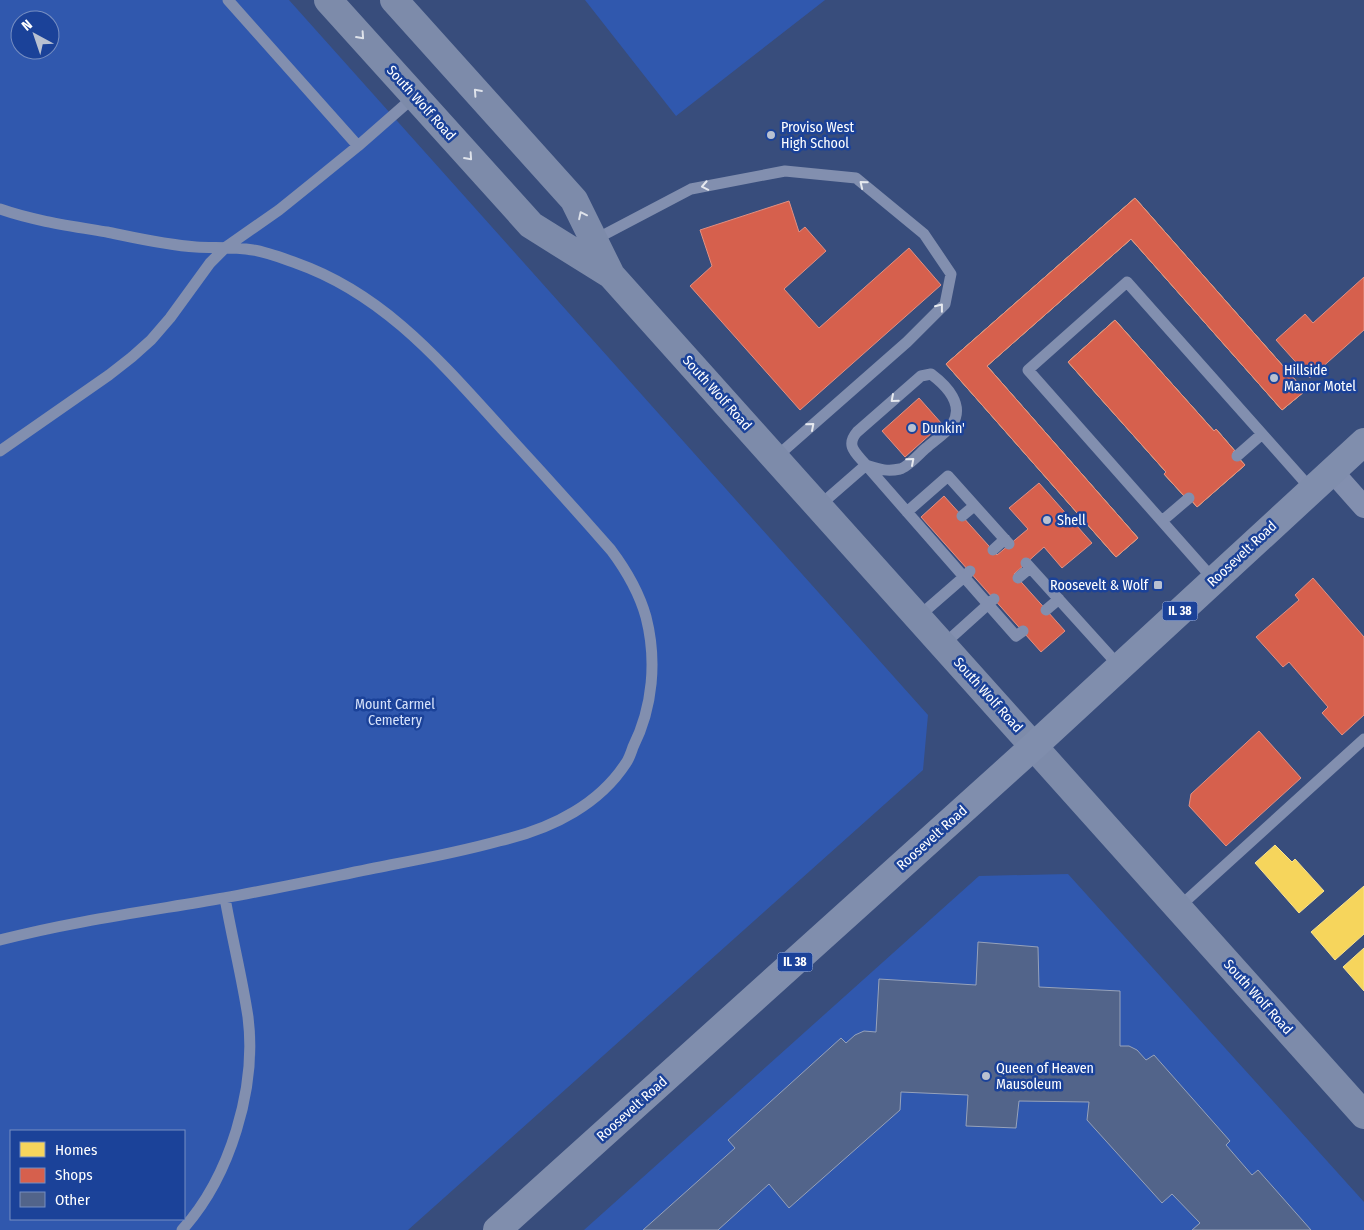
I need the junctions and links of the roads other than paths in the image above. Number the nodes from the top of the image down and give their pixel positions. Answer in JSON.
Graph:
{"nodes":[{"id":1,"x":228,"y":0,"type":"edge"},
{"id":2,"x":328,"y":0,"type":"edge"},
{"id":3,"x":394,"y":0,"type":"edge"},
{"id":4,"x":415,"y":96,"type":"junction"},
{"id":5,"x":358,"y":146,"type":"junction"},
{"id":6,"x":0,"y":209,"type":"edge"},
{"id":7,"x":594,"y":240,"type":"junction"},
{"id":8,"x":226,"y":247,"type":"junction"},
{"id":9,"x":611,"y":275,"type":"junction"},
{"id":10,"x":1262,"y":434,"type":"junction"},
{"id":11,"x":1364,"y":442,"type":"edge"},
{"id":12,"x":0,"y":451,"type":"edge"},
{"id":13,"x":1237,"y":456,"type":"dead end"},
{"id":14,"x":775,"y":458,"type":"junction"},
{"id":15,"x":866,"y":465,"type":"junction"},
{"id":16,"x":1332,"y":471,"type":"junction"},
{"id":17,"x":1312,"y":490,"type":"junction"},
{"id":18,"x":1189,"y":498,"type":"dead end"},
{"id":19,"x":818,"y":506,"type":"junction"},
{"id":20,"x":974,"y":506,"type":"junction"},
{"id":21,"x":1364,"y":507,"type":"edge"},
{"id":22,"x":908,"y":512,"type":"junction"},
{"id":23,"x":962,"y":516,"type":"dead end"},
{"id":24,"x":1162,"y":521,"type":"junction"},
{"id":25,"x":993,"y":550,"type":"dead end"},
{"id":26,"x":967,"y":574,"type":"junction"},
{"id":27,"x":1018,"y":578,"type":"dead end"},
{"id":28,"x":1214,"y":580,"type":"junction"},
{"id":29,"x":1059,"y":599,"type":"junction"},
{"id":30,"x":991,"y":601,"type":"junction"},
{"id":31,"x":1046,"y":610,"type":"dead end"},
{"id":32,"x":918,"y":617,"type":"junction"},
{"id":33,"x":1023,"y":630,"type":"dead end"},
{"id":34,"x":943,"y":645,"type":"junction"},
{"id":35,"x":1120,"y":667,"type":"junction"},
{"id":36,"x":1364,"y":739,"type":"edge"},
{"id":37,"x":1034,"y":746,"type":"junction"},
{"id":38,"x":224,"y":898,"type":"junction"},
{"id":39,"x":1178,"y":908,"type":"junction"},
{"id":40,"x":0,"y":940,"type":"edge"},
{"id":41,"x":1364,"y":1115,"type":"edge"},
{"id":42,"x":182,"y":1230,"type":"edge"},
{"id":43,"x":497,"y":1230,"type":"edge"}],
"edges":[{"from":1,"to":5,"type":"lane"},
{"from":2,"to":4,"type":"main road","name":"South Wolf Road","one_way":true},
{"from":7,"to":3,"type":"main road","name":"South Wolf Road","one_way":true},
{"from":4,"to":5,"type":"lane"},
{"from":4,"to":9,"type":"main road","name":"South Wolf Road","one_way":true},
{"from":5,"to":8,"type":"lane"},
{"from":6,"to":8,"type":"lane"},
{"from":7,"to":9,"type":"main road","name":"South Wolf Road"},
{"from":14,"to":7,"type":"lane","one_way":true},
{"from":8,"to":12,"type":"lane"},
{"from":8,"to":38,"type":"lane"},
{"from":9,"to":14,"type":"main road","name":"South Wolf Road"},
{"from":10,"to":13,"type":"lane"},
{"from":10,"to":17,"type":"lane"},
{"from":10,"to":24,"type":"lane"},
{"from":11,"to":16,"type":"main road","name":"Roosevelt Road","number":"IL 38"},
{"from":14,"to":19,"type":"main road","name":"South Wolf Road"},
{"from":15,"to":15,"type":"lane","one_way":true},
{"from":15,"to":19,"type":"lane"},
{"from":15,"to":22,"type":"lane"},
{"from":16,"to":17,"type":"main road","name":"Roosevelt Road","number":"IL 38"},
{"from":16,"to":21,"type":"street"},
{"from":17,"to":28,"type":"main road","name":"Roosevelt Road","number":"IL 38"},
{"from":18,"to":24,"type":"lane"},
{"from":19,"to":32,"type":"main road","name":"South Wolf Road"},
{"from":20,"to":22,"type":"lane"},
{"from":20,"to":23,"type":"lane"},
{"from":20,"to":25,"type":"lane"},
{"from":22,"to":26,"type":"lane"},
{"from":24,"to":28,"type":"lane"},
{"from":26,"to":30,"type":"lane"},
{"from":26,"to":32,"type":"lane"},
{"from":27,"to":29,"type":"lane"},
{"from":28,"to":35,"type":"main road","name":"Roosevelt Road","number":"IL 38"},
{"from":29,"to":31,"type":"lane"},
{"from":29,"to":35,"type":"lane"},
{"from":30,"to":33,"type":"lane"},
{"from":30,"to":34,"type":"lane"},
{"from":32,"to":34,"type":"main road","name":"South Wolf Road"},
{"from":34,"to":37,"type":"main road","name":"South Wolf Road"},
{"from":35,"to":37,"type":"main road","name":"Roosevelt Road","number":"IL 38"},
{"from":36,"to":39,"type":"lane"},
{"from":37,"to":39,"type":"main road","name":"South Wolf Road"},
{"from":37,"to":43,"type":"main road","name":"Roosevelt Road","number":"IL 38"},
{"from":38,"to":40,"type":"lane"},
{"from":38,"to":42,"type":"lane"},
{"from":39,"to":41,"type":"main road","name":"South Wolf Road"}]}
